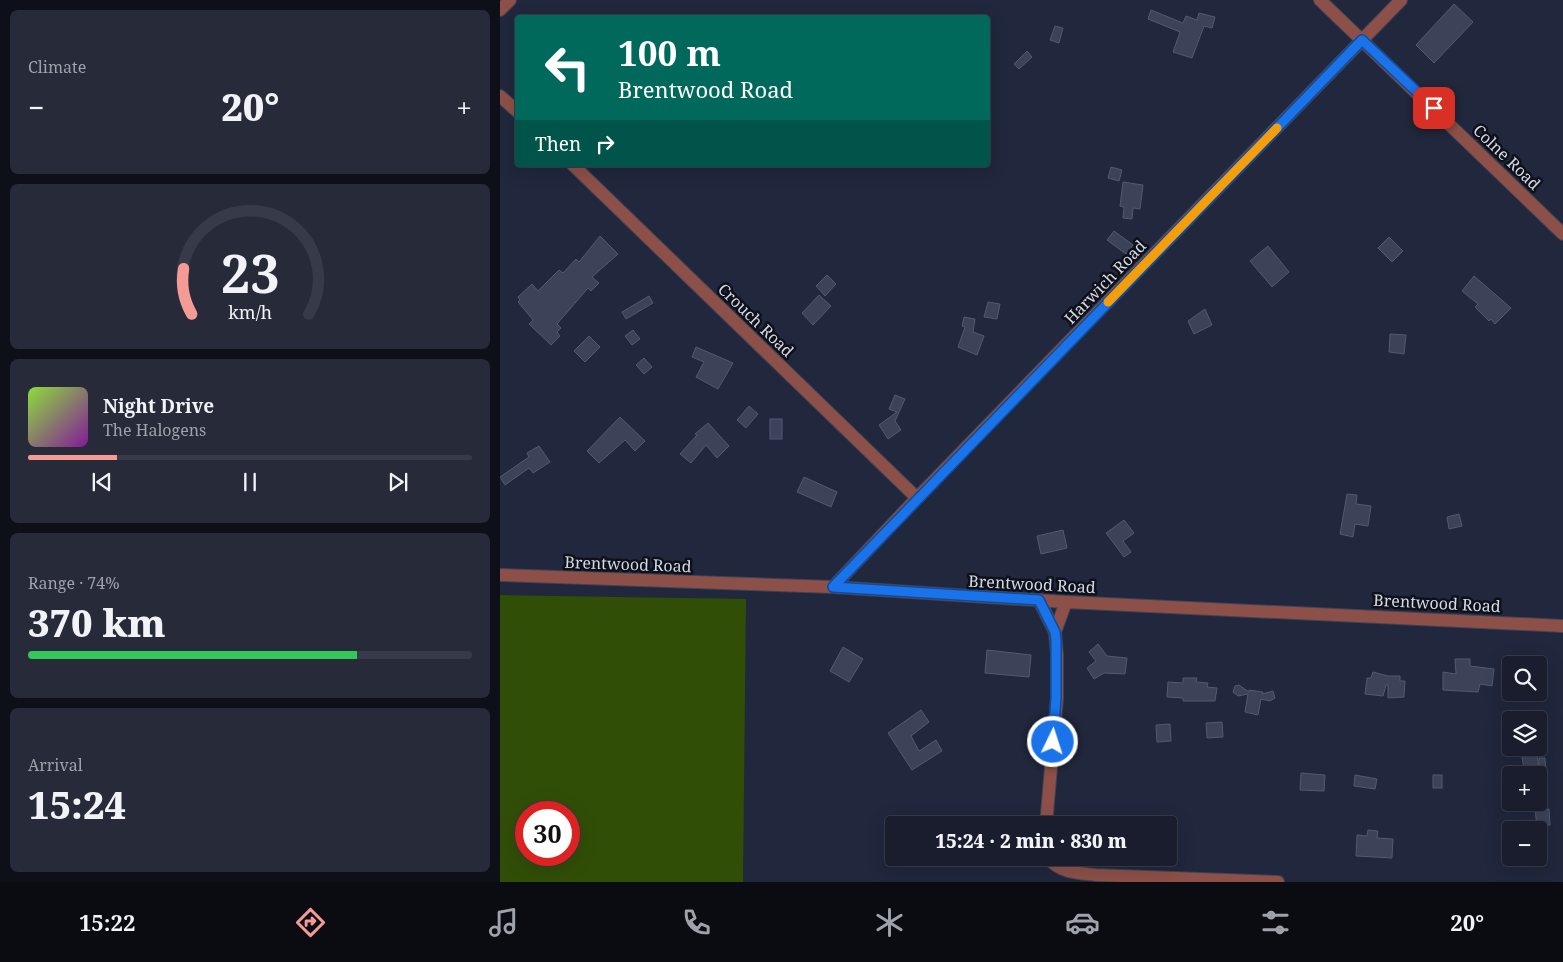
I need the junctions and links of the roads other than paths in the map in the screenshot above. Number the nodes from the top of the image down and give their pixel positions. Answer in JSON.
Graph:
{"nodes":[{"id":1,"x":510,"y":0,"type":"edge"},
{"id":2,"x":1320,"y":0,"type":"edge"},
{"id":3,"x":1402,"y":0,"type":"edge"},
{"id":4,"x":500,"y":10,"type":"edge"},
{"id":5,"x":1362,"y":40,"type":"junction"},
{"id":6,"x":500,"y":96,"type":"edge"},
{"id":7,"x":515,"y":109,"type":"edge"},
{"id":8,"x":574,"y":167,"type":"edge"},
{"id":9,"x":1563,"y":234,"type":"edge"},
{"id":10,"x":917,"y":498,"type":"junction"},
{"id":11,"x":500,"y":575,"type":"edge"},
{"id":12,"x":833,"y":587,"type":"junction"},
{"id":13,"x":1039,"y":600,"type":"junction"},
{"id":14,"x":1066,"y":602,"type":"junction"},
{"id":15,"x":1563,"y":626,"type":"edge"},
{"id":16,"x":1055,"y":632,"type":"junction"},
{"id":17,"x":1047,"y":816,"type":"edge"},
{"id":18,"x":1058,"y":866,"type":"edge"},
{"id":19,"x":1278,"y":882,"type":"edge"}],
"edges":[{"from":1,"to":4,"type":"street"},
{"from":2,"to":5,"type":"street","name":"Colne Road"},
{"from":3,"to":5,"type":"street","name":"Harwich Road"},
{"from":5,"to":9,"type":"street","name":"Colne Road"},
{"from":5,"to":10,"type":"street","name":"Harwich Road"},
{"from":6,"to":7,"type":"street"},
{"from":8,"to":10,"type":"street","name":"Crouch Road"},
{"from":10,"to":12,"type":"street","name":"Harwich Road"},
{"from":11,"to":12,"type":"street","name":"Brentwood Road"},
{"from":12,"to":13,"type":"street","name":"Brentwood Road"},
{"from":13,"to":14,"type":"street","name":"Brentwood Road"},
{"from":13,"to":16,"type":"street"},
{"from":14,"to":15,"type":"street","name":"Brentwood Road"},
{"from":14,"to":16,"type":"street"},
{"from":16,"to":17,"type":"street"},
{"from":18,"to":19,"type":"street"}]}
